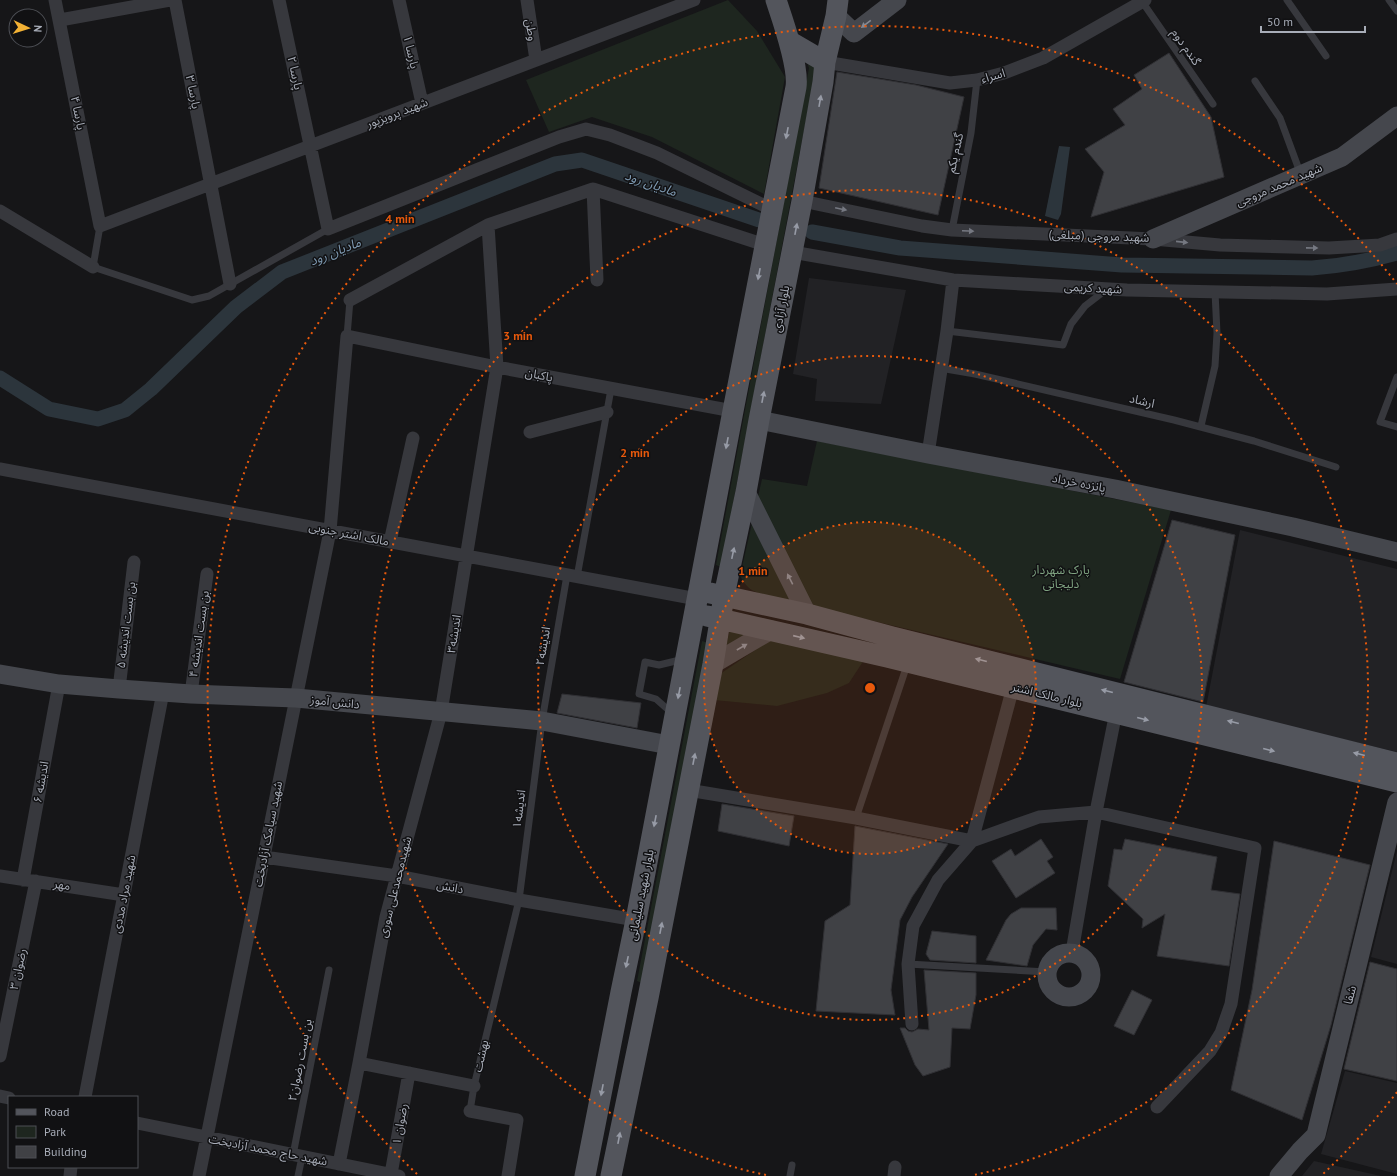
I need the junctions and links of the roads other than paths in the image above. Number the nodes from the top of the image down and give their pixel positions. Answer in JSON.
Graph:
{"nodes":[{"id":1,"x":55,"y":0,"type":"edge"},
{"id":2,"x":170,"y":0,"type":"edge"},
{"id":3,"x":175,"y":0,"type":"edge"},
{"id":4,"x":279,"y":0,"type":"edge"},
{"id":5,"x":400,"y":0,"type":"edge"},
{"id":6,"x":527,"y":0,"type":"edge"},
{"id":7,"x":694,"y":0,"type":"edge"},
{"id":8,"x":776,"y":0,"type":"edge"},
{"id":9,"x":897,"y":0,"type":"edge"},
{"id":10,"x":1287,"y":0,"type":"edge"},
{"id":11,"x":1389,"y":0,"type":"edge"},
{"id":12,"x":1142,"y":1,"type":"edge"},
{"id":13,"x":837,"y":8,"type":"edge"},
{"id":14,"x":1397,"y":11,"type":"edge"},
{"id":15,"x":60,"y":20,"type":"junction"},
{"id":16,"x":789,"y":41,"type":"junction"},
{"id":17,"x":1326,"y":56,"type":"dead end"},
{"id":18,"x":536,"y":60,"type":"junction"},
{"id":19,"x":825,"y":62,"type":"junction"},
{"id":20,"x":976,"y":80,"type":"junction"},
{"id":21,"x":1255,"y":81,"type":"dead end"},
{"id":22,"x":422,"y":103,"type":"junction"},
{"id":23,"x":1213,"y":104,"type":"dead end"},
{"id":24,"x":1397,"y":116,"type":"edge"},
{"id":25,"x":310,"y":146,"type":"junction"},
{"id":26,"x":1301,"y":175,"type":"junction"},
{"id":27,"x":211,"y":184,"type":"junction"},
{"id":28,"x":593,"y":189,"type":"junction"},
{"id":29,"x":802,"y":200,"type":"junction"},
{"id":30,"x":773,"y":210,"type":"junction"},
{"id":31,"x":0,"y":211,"type":"edge"},
{"id":32,"x":488,"y":225,"type":"junction"},
{"id":33,"x":100,"y":226,"type":"junction"},
{"id":34,"x":328,"y":229,"type":"junction"},
{"id":35,"x":952,"y":230,"type":"junction"},
{"id":36,"x":1153,"y":239,"type":"junction"},
{"id":37,"x":1397,"y":239,"type":"edge"},
{"id":38,"x":765,"y":246,"type":"junction"},
{"id":39,"x":792,"y":252,"type":"junction"},
{"id":40,"x":93,"y":267,"type":"junction"},
{"id":41,"x":597,"y":280,"type":"dead end"},
{"id":42,"x":953,"y":280,"type":"junction"},
{"id":43,"x":230,"y":284,"type":"junction"},
{"id":44,"x":1107,"y":289,"type":"junction"},
{"id":45,"x":1397,"y":289,"type":"edge"},
{"id":46,"x":1215,"y":292,"type":"junction"},
{"id":47,"x":350,"y":300,"type":"joint"},
{"id":48,"x":947,"y":331,"type":"junction"},
{"id":49,"x":347,"y":336,"type":"junction"},
{"id":50,"x":497,"y":367,"type":"junction"},
{"id":51,"x":940,"y":368,"type":"junction"},
{"id":52,"x":1397,"y":378,"type":"edge"},
{"id":53,"x":611,"y":389,"type":"junction"},
{"id":54,"x":733,"y":411,"type":"junction"},
{"id":55,"x":607,"y":412,"type":"junction"},
{"id":56,"x":759,"y":420,"type":"junction"},
{"id":57,"x":1201,"y":426,"type":"junction"},
{"id":58,"x":1397,"y":427,"type":"edge"},
{"id":59,"x":530,"y":432,"type":"dead end"},
{"id":60,"x":413,"y":438,"type":"dead end"},
{"id":61,"x":928,"y":454,"type":"junction"},
{"id":62,"x":1336,"y":467,"type":"dead end"},
{"id":63,"x":0,"y":469,"type":"edge"},
{"id":64,"x":746,"y":492,"type":"junction"},
{"id":65,"x":330,"y":531,"type":"junction"},
{"id":66,"x":390,"y":542,"type":"junction"},
{"id":67,"x":1397,"y":552,"type":"edge"},
{"id":68,"x":466,"y":556,"type":"junction"},
{"id":69,"x":134,"y":562,"type":"dead end"},
{"id":70,"x":208,"y":574,"type":"dead end"},
{"id":71,"x":572,"y":576,"type":"junction"},
{"id":72,"x":724,"y":596,"type":"junction"},
{"id":73,"x":697,"y":601,"type":"junction"},
{"id":74,"x":807,"y":614,"type":"junction"},
{"id":75,"x":720,"y":618,"type":"junction"},
{"id":76,"x":771,"y":630,"type":"junction"},
{"id":77,"x":889,"y":647,"type":"junction"},
{"id":78,"x":686,"y":658,"type":"junction"},
{"id":79,"x":908,"y":662,"type":"junction"},
{"id":80,"x":713,"y":664,"type":"junction"},
{"id":81,"x":0,"y":674,"type":"edge"},
{"id":82,"x":58,"y":684,"type":"junction"},
{"id":83,"x":1013,"y":687,"type":"junction"},
{"id":84,"x":119,"y":689,"type":"junction"},
{"id":85,"x":163,"y":692,"type":"junction"},
{"id":86,"x":191,"y":694,"type":"junction"},
{"id":87,"x":296,"y":698,"type":"junction"},
{"id":88,"x":441,"y":712,"type":"junction"},
{"id":89,"x":1116,"y":712,"type":"junction"},
{"id":90,"x":675,"y":716,"type":"junction"},
{"id":91,"x":542,"y":721,"type":"junction"},
{"id":92,"x":669,"y":745,"type":"junction"},
{"id":93,"x":1397,"y":763,"type":"edge"},
{"id":94,"x":1397,"y":782,"type":"edge"},
{"id":95,"x":688,"y":790,"type":"junction"},
{"id":96,"x":1397,"y":802,"type":"edge"},
{"id":97,"x":1096,"y":812,"type":"junction"},
{"id":98,"x":856,"y":818,"type":"junction"},
{"id":99,"x":972,"y":841,"type":"junction"},
{"id":100,"x":264,"y":857,"type":"junction"},
{"id":101,"x":0,"y":876,"type":"edge"},
{"id":102,"x":397,"y":876,"type":"junction"},
{"id":103,"x":30,"y":880,"type":"junction"},
{"id":104,"x":124,"y":895,"type":"junction"},
{"id":105,"x":519,"y":900,"type":"junction"},
{"id":106,"x":636,"y":920,"type":"junction"},
{"id":107,"x":1072,"y":952,"type":"junction"},
{"id":108,"x":908,"y":964,"type":"junction"},
{"id":109,"x":329,"y":970,"type":"dead end"},
{"id":110,"x":1047,"y":972,"type":"junction"},
{"id":111,"x":621,"y":992,"type":"junction"},
{"id":112,"x":648,"y":998,"type":"junction"},
{"id":113,"x":912,"y":1024,"type":"dead end"},
{"id":114,"x":0,"y":1056,"type":"edge"},
{"id":115,"x":359,"y":1063,"type":"junction"},
{"id":116,"x":409,"y":1073,"type":"junction"},
{"id":117,"x":474,"y":1086,"type":"junction"},
{"id":118,"x":85,"y":1096,"type":"edge"},
{"id":119,"x":1157,"y":1107,"type":"dead end"},
{"id":120,"x":470,"y":1111,"type":"joint"},
{"id":121,"x":138,"y":1123,"type":"edge"},
{"id":122,"x":207,"y":1138,"type":"junction"},
{"id":123,"x":297,"y":1156,"type":"junction"},
{"id":124,"x":339,"y":1164,"type":"junction"},
{"id":125,"x":792,"y":1165,"type":"dead end"},
{"id":126,"x":395,"y":1175,"type":"edge"},
{"id":127,"x":199,"y":1176,"type":"edge"},
{"id":128,"x":298,"y":1176,"type":"edge"},
{"id":129,"x":508,"y":1176,"type":"edge"},
{"id":130,"x":585,"y":1176,"type":"edge"},
{"id":131,"x":611,"y":1176,"type":"edge"},
{"id":132,"x":790,"y":1176,"type":"edge"},
{"id":133,"x":1279,"y":1176,"type":"edge"}],
"edges":[{"from":1,"to":15,"type":"street","name":"پارسا ۴"},
{"from":2,"to":15,"type":"street"},
{"from":3,"to":27,"type":"street","name":"پارسا ۳"},
{"from":4,"to":25,"type":"street","name":"پارسا ۲"},
{"from":5,"to":22,"type":"street","name":"پارسا ۱"},
{"from":6,"to":18,"type":"street","name":"وطن"},
{"from":7,"to":18,"type":"street","name":"شهید پرویزپور"},
{"from":8,"to":16,"type":"main road"},
{"from":9,"to":13,"type":"street","one_way":true},
{"from":10,"to":17,"type":"lane"},
{"from":11,"to":14,"type":"lane"},
{"from":12,"to":20,"type":"street","name":"اسراء"},
{"from":12,"to":23,"type":"lane","name":"گندم دوم"},
{"from":13,"to":19,"type":"main road","name":"بلوار آزادی"},
{"from":15,"to":33,"type":"street","name":"پارسا ۴"},
{"from":16,"to":19,"type":"main road"},
{"from":16,"to":30,"type":"main road","one_way":true},
{"from":18,"to":22,"type":"street","name":"شهید پرویزپور"},
{"from":19,"to":20,"type":"street","name":"اسراء"},
{"from":29,"to":19,"type":"main road","name":"بلوار آزادی","one_way":true},
{"from":20,"to":35,"type":"lane","name":"گندم یکم"},
{"from":21,"to":26,"type":"lane"},
{"from":22,"to":25,"type":"street","name":"شهید پرویزپور"},
{"from":24,"to":26,"type":"street","name":"شهید محمد مروجی"},
{"from":25,"to":27,"type":"street","name":"شهید پرویزپور"},
{"from":25,"to":34,"type":"street","name":"پارسا ۲"},
{"from":26,"to":36,"type":"street","name":"شهید محمد مروجی"},
{"from":27,"to":33,"type":"street","name":"شهید پرویزپور"},
{"from":27,"to":43,"type":"street","name":"پارسا ۳"},
{"from":28,"to":32,"type":"street"},
{"from":28,"to":38,"type":"street"},
{"from":28,"to":41,"type":"street"},
{"from":29,"to":35,"type":"street","name":"شهید مروجی (مبلغی)","one_way":true},
{"from":39,"to":29,"type":"main road","name":"بلوار آزادی","one_way":true},
{"from":30,"to":34,"type":"street"},
{"from":30,"to":38,"type":"main road"},
{"from":31,"to":40,"type":"street"},
{"from":32,"to":47,"type":"street"},
{"from":32,"to":50,"type":"street","name":"اندیشه۳"},
{"from":33,"to":40,"type":"lane"},
{"from":34,"to":43,"type":"lane"},
{"from":35,"to":36,"type":"street","name":"شهید مروجی (مبلغی)","one_way":true},
{"from":36,"to":37,"type":"street","name":"شهید مروجی (مبلغی)","one_way":true},
{"from":38,"to":54,"type":"main road","one_way":true},
{"from":39,"to":42,"type":"street","name":"شهید کریمی"},
{"from":56,"to":39,"type":"main road","name":"بلوار آزادی","one_way":true},
{"from":40,"to":43,"type":"lane"},
{"from":42,"to":44,"type":"street","name":"شهید کریمی"},
{"from":42,"to":48,"type":"street"},
{"from":44,"to":46,"type":"street","name":"شهید کریمی"},
{"from":44,"to":48,"type":"lane"},
{"from":45,"to":46,"type":"street","name":"شهید کریمی"},
{"from":46,"to":57,"type":"lane"},
{"from":47,"to":49,"type":"lane"},
{"from":48,"to":51,"type":"street"},
{"from":49,"to":50,"type":"street","name":"پاکبان"},
{"from":49,"to":65,"type":"street","name":"شهید سیامک آزادبخت"},
{"from":50,"to":53,"type":"street","name":"پاکبان"},
{"from":50,"to":68,"type":"street","name":"اندیشه۳"},
{"from":51,"to":57,"type":"lane","name":"ارشاد"},
{"from":51,"to":61,"type":"street"},
{"from":52,"to":58,"type":"lane"},
{"from":53,"to":54,"type":"street","name":"پاکبان"},
{"from":53,"to":55,"type":"lane","name":"اندیشه۲"},
{"from":54,"to":73,"type":"main road","one_way":true},
{"from":55,"to":59,"type":"street"},
{"from":55,"to":71,"type":"lane","name":"اندیشه۲"},
{"from":56,"to":61,"type":"street","name":"پانزده خرداد"},
{"from":56,"to":64,"type":"main road","name":"بلوار آزادی"},
{"from":57,"to":62,"type":"lane","name":"ارشاد"},
{"from":60,"to":66,"type":"street"},
{"from":61,"to":67,"type":"street","name":"پانزده خرداد"},
{"from":63,"to":65,"type":"street","name":"مالک اشتر جنوبی"},
{"from":72,"to":64,"type":"main road","name":"بلوار آزادی","one_way":true},
{"from":74,"to":64,"type":"street","one_way":true},
{"from":65,"to":66,"type":"street","name":"مالک اشتر جنوبی"},
{"from":65,"to":87,"type":"street","name":"شهید سیامک آزادبخت"},
{"from":66,"to":68,"type":"street","name":"مالک اشتر جنوبی"},
{"from":68,"to":71,"type":"street","name":"مالک اشتر جنوبی"},
{"from":68,"to":88,"type":"street","name":"اندیشه۳"},
{"from":69,"to":84,"type":"street","name":"بن بست اندیشه ۵"},
{"from":70,"to":86,"type":"street","name":"بن بست اندیشه ۴"},
{"from":71,"to":73,"type":"street","name":"مالک اشتر جنوبی"},
{"from":71,"to":91,"type":"lane","name":"اندیشه۲"},
{"from":72,"to":73,"type":"main road","name":"بلوار مالک اشتر"},
{"from":72,"to":74,"type":"main road","name":"بلوار مالک اشتر"},
{"from":72,"to":75,"type":"main road","name":"بلوار آزادی"},
{"from":73,"to":75,"type":"main road","name":"بلوار مالک اشتر"},
{"from":73,"to":78,"type":"main road","name":"بلوار شهید سلیمانی"},
{"from":74,"to":77,"type":"main road","name":"بلوار مالک اشتر"},
{"from":75,"to":76,"type":"main road","name":"بلوار مالک اشتر"},
{"from":75,"to":80,"type":"main road"},
{"from":76,"to":77,"type":"main road","name":"بلوار مالک اشتر","one_way":true},
{"from":80,"to":76,"type":"street","one_way":true},
{"from":77,"to":79,"type":"main road","name":"بلوار مالک اشتر"},
{"from":93,"to":77,"type":"main road","name":"بلوار مالک اشتر","one_way":true},
{"from":78,"to":90,"type":"main road","name":"بلوار شهید سلیمانی","one_way":true},
{"from":78,"to":90,"type":"lane"},
{"from":79,"to":83,"type":"main road","name":"بلوار مالک اشتر"},
{"from":79,"to":98,"type":"lane"},
{"from":95,"to":80,"type":"main road","one_way":true},
{"from":81,"to":82,"type":"street","name":"دانش آموز"},
{"from":82,"to":84,"type":"street","name":"دانش آموز"},
{"from":82,"to":103,"type":"street","name":"اندیشه ۶"},
{"from":83,"to":89,"type":"main road","name":"بلوار مالک اشتر"},
{"from":83,"to":99,"type":"street"},
{"from":84,"to":85,"type":"street","name":"دانش آموز"},
{"from":85,"to":86,"type":"street","name":"دانش آموز"},
{"from":85,"to":104,"type":"street","name":"شهید مراد مددی"},
{"from":86,"to":87,"type":"street","name":"دانش آموز"},
{"from":87,"to":88,"type":"street","name":"دانش آموز"},
{"from":87,"to":100,"type":"street","name":"شهید سیامک آزادبخت"},
{"from":88,"to":91,"type":"street","name":"دانش آموز"},
{"from":88,"to":102,"type":"street","name":"شهیدمحمدعلی سوری"},
{"from":89,"to":94,"type":"main road","name":"بلوار مالک اشتر","one_way":true},
{"from":89,"to":97,"type":"street"},
{"from":90,"to":92,"type":"main road","name":"بلوار شهید سلیمانی"},
{"from":91,"to":92,"type":"street","name":"دانش آموز"},
{"from":91,"to":105,"type":"lane","name":"اندیشه۱"},
{"from":92,"to":106,"type":"main road","name":"بلوار شهید سلیمانی","one_way":true},
{"from":95,"to":98,"type":"street"},
{"from":112,"to":95,"type":"main road","one_way":true},
{"from":96,"to":133,"type":"street","name":"شفا"},
{"from":97,"to":99,"type":"street"},
{"from":97,"to":107,"type":"street"},
{"from":97,"to":119,"type":"street"},
{"from":98,"to":99,"type":"street"},
{"from":99,"to":108,"type":"street"},
{"from":100,"to":102,"type":"street","name":"دانش"},
{"from":100,"to":122,"type":"street","name":"شهید سیامک آزادبخت"},
{"from":101,"to":103,"type":"street","name":"مهر"},
{"from":102,"to":105,"type":"street","name":"دانش"},
{"from":102,"to":115,"type":"street","name":"شهیدمحمدعلی سوری"},
{"from":103,"to":104,"type":"street","name":"مهر"},
{"from":103,"to":114,"type":"street","name":"رضوان ۳"},
{"from":104,"to":118,"type":"street","name":"شهید مراد مددی"},
{"from":105,"to":106,"type":"street","name":"دانش"},
{"from":105,"to":117,"type":"lane","name":"بهشت"},
{"from":106,"to":111,"type":"main road","name":"بلوار شهید سلیمانی","one_way":true},
{"from":107,"to":110,"type":"street"},
{"from":107,"to":110,"type":"street"},
{"from":108,"to":110,"type":"lane"},
{"from":108,"to":113,"type":"street"},
{"from":109,"to":123,"type":"lane","name":"بن بست رضوان۲"},
{"from":111,"to":112,"type":"main road"},
{"from":111,"to":130,"type":"main road","name":"بلوار شهید سلیمانی","one_way":true},
{"from":131,"to":112,"type":"main road","one_way":true},
{"from":115,"to":116,"type":"street"},
{"from":115,"to":124,"type":"street","name":"شهیدمحمدعلی سوری"},
{"from":116,"to":117,"type":"street"},
{"from":116,"to":126,"type":"street","name":"رضوان ۱"},
{"from":117,"to":120,"type":"lane","name":"بهشت"},
{"from":120,"to":129,"type":"street","name":"بهشت"},
{"from":121,"to":122,"type":"street","name":"شهید حاج محمد آزادبخت"},
{"from":122,"to":123,"type":"street","name":"شهید حاج محمد آزادبخت"},
{"from":122,"to":127,"type":"street","name":"شهید سیامک آزادبخت"},
{"from":123,"to":124,"type":"street","name":"شهید حاج محمد آزادبخت"},
{"from":123,"to":128,"type":"lane","name":"بن بست رضوان۲"},
{"from":124,"to":126,"type":"street","name":"شهید حاج محمد آزادبخت"},
{"from":125,"to":132,"type":"lane"}]}
